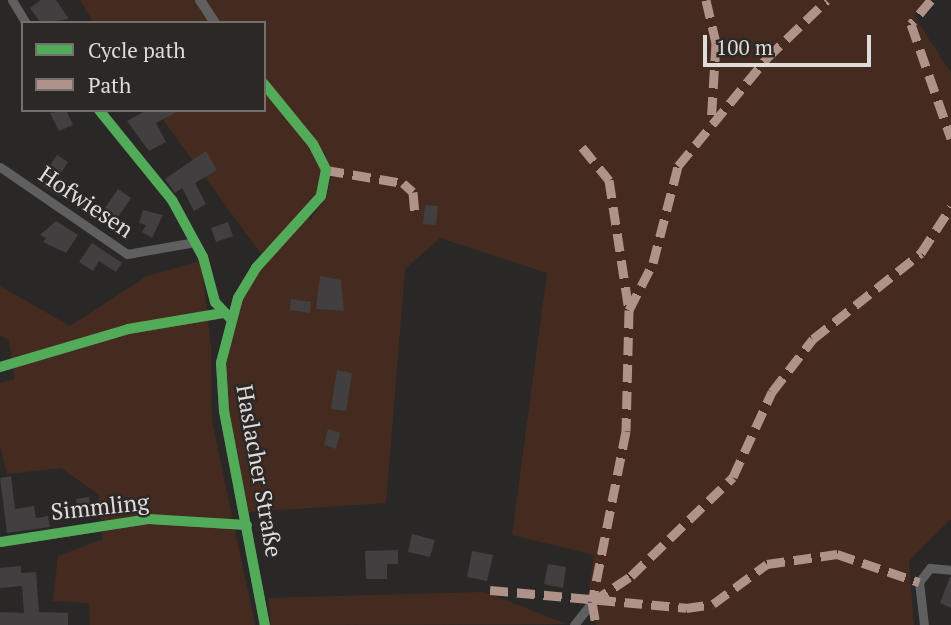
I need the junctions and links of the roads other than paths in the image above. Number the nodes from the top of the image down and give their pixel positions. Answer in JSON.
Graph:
{"nodes":[{"id":1,"x":12,"y":0,"type":"edge"},
{"id":2,"x":200,"y":0,"type":"edge"},
{"id":3,"x":25,"y":21,"type":"edge"},
{"id":4,"x":214,"y":21,"type":"edge"},
{"id":5,"x":266,"y":86,"type":"edge"},
{"id":6,"x":101,"y":112,"type":"edge"},
{"id":7,"x":0,"y":167,"type":"edge"},
{"id":8,"x":195,"y":242,"type":"junction"},
{"id":9,"x":226,"y":315,"type":"junction"},
{"id":10,"x":0,"y":367,"type":"edge"},
{"id":11,"x":247,"y":525,"type":"junction"},
{"id":12,"x":0,"y":542,"type":"edge"},
{"id":13,"x":951,"y":570,"type":"edge"},
{"id":14,"x":592,"y":602,"type":"dead end"},
{"id":15,"x":265,"y":625,"type":"edge"},
{"id":16,"x":575,"y":625,"type":"edge"},
{"id":17,"x":924,"y":625,"type":"edge"}],
"edges":[{"from":1,"to":3,"type":"street"},
{"from":2,"to":4,"type":"street"},
{"from":5,"to":9,"type":"street","name":"Haslacher Straße"},
{"from":6,"to":8,"type":"street"},
{"from":7,"to":8,"type":"street","name":"Hofwiesen"},
{"from":8,"to":9,"type":"street"},
{"from":9,"to":10,"type":"street"},
{"from":9,"to":11,"type":"street","name":"Haslacher Straße"},
{"from":11,"to":12,"type":"street","name":"Simmling"},
{"from":11,"to":15,"type":"street","name":"Haslacher Straße"},
{"from":13,"to":17,"type":"street"},
{"from":14,"to":16,"type":"street"}]}
